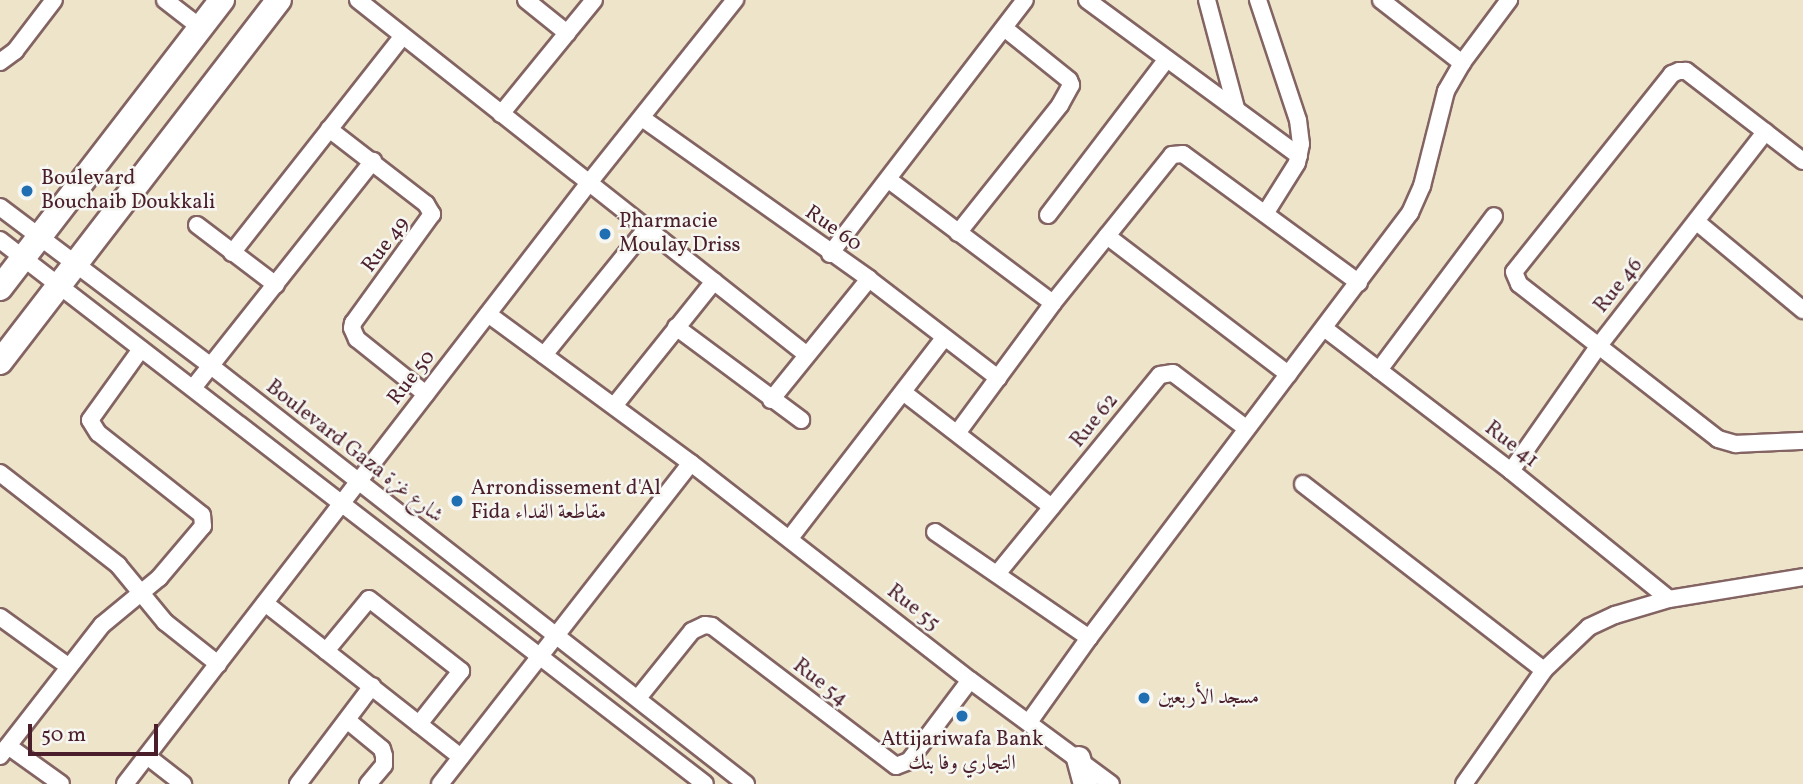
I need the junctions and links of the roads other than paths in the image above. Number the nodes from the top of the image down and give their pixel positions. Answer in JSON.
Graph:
{"nodes":[{"id":1,"x":54,"y":0,"type":"edge"},
{"id":2,"x":165,"y":0,"type":"edge"},
{"id":3,"x":222,"y":0,"type":"edge"},
{"id":4,"x":279,"y":0,"type":"edge"},
{"id":5,"x":358,"y":0,"type":"edge"},
{"id":6,"x":526,"y":0,"type":"edge"},
{"id":7,"x":594,"y":0,"type":"edge"},
{"id":8,"x":735,"y":0,"type":"edge"},
{"id":9,"x":1025,"y":0,"type":"edge"},
{"id":10,"x":1089,"y":0,"type":"edge"},
{"id":11,"x":1207,"y":0,"type":"edge"},
{"id":12,"x":1258,"y":0,"type":"edge"},
{"id":13,"x":1381,"y":0,"type":"edge"},
{"id":14,"x":1509,"y":0,"type":"edge"},
{"id":15,"x":1004,"y":27,"type":"junction"},
{"id":16,"x":201,"y":28,"type":"junction"},
{"id":17,"x":567,"y":33,"type":"junction"},
{"id":18,"x":402,"y":37,"type":"junction"},
{"id":19,"x":1167,"y":59,"type":"junction"},
{"id":20,"x":0,"y":62,"type":"edge"},
{"id":21,"x":1462,"y":63,"type":"junction"},
{"id":22,"x":1236,"y":108,"type":"junction"},
{"id":23,"x":501,"y":114,"type":"junction"},
{"id":24,"x":642,"y":118,"type":"junction"},
{"id":25,"x":329,"y":129,"type":"junction"},
{"id":26,"x":1765,"y":132,"type":"junction"},
{"id":27,"x":1299,"y":156,"type":"junction"},
{"id":28,"x":373,"y":161,"type":"junction"},
{"id":29,"x":1803,"y":161,"type":"edge"},
{"id":30,"x":889,"y":180,"type":"junction"},
{"id":31,"x":588,"y":184,"type":"junction"},
{"id":32,"x":0,"y":207,"type":"edge"},
{"id":33,"x":1265,"y":214,"type":"junction"},
{"id":34,"x":1048,"y":215,"type":"dead end"},
{"id":35,"x":1493,"y":216,"type":"dead end"},
{"id":36,"x":1697,"y":222,"type":"junction"},
{"id":37,"x":197,"y":225,"type":"dead end"},
{"id":38,"x":646,"y":229,"type":"junction"},
{"id":39,"x":958,"y":233,"type":"junction"},
{"id":40,"x":1107,"y":236,"type":"junction"},
{"id":41,"x":40,"y":239,"type":"junction"},
{"id":42,"x":0,"y":240,"type":"edge"},
{"id":43,"x":232,"y":253,"type":"junction"},
{"id":44,"x":830,"y":254,"type":"junction"},
{"id":45,"x":24,"y":258,"type":"junction"},
{"id":46,"x":75,"y":265,"type":"junction"},
{"id":47,"x":869,"y":279,"type":"junction"},
{"id":48,"x":714,"y":281,"type":"junction"},
{"id":49,"x":1359,"y":283,"type":"junction"},
{"id":50,"x":276,"y":285,"type":"junction"},
{"id":51,"x":60,"y":286,"type":"junction"},
{"id":52,"x":0,"y":288,"type":"edge"},
{"id":53,"x":1053,"y":303,"type":"junction"},
{"id":54,"x":1803,"y":310,"type":"edge"},
{"id":55,"x":488,"y":314,"type":"junction"},
{"id":56,"x":676,"y":327,"type":"junction"},
{"id":57,"x":1324,"y":328,"type":"junction"},
{"id":58,"x":944,"y":338,"type":"junction"},
{"id":59,"x":1597,"y":348,"type":"junction"},
{"id":60,"x":141,"y":349,"type":"junction"},
{"id":61,"x":544,"y":355,"type":"junction"},
{"id":62,"x":807,"y":355,"type":"junction"},
{"id":63,"x":0,"y":362,"type":"edge"},
{"id":64,"x":211,"y":366,"type":"junction"},
{"id":65,"x":1379,"y":370,"type":"junction"},
{"id":66,"x":1288,"y":374,"type":"junction"},
{"id":67,"x":998,"y":377,"type":"junction"},
{"id":68,"x":193,"y":388,"type":"junction"},
{"id":69,"x":903,"y":392,"type":"junction"},
{"id":70,"x":426,"y":394,"type":"junction"},
{"id":71,"x":771,"y":400,"type":"junction"},
{"id":72,"x":614,"y":406,"type":"junction"},
{"id":73,"x":801,"y":420,"type":"dead end"},
{"id":74,"x":1246,"y":428,"type":"junction"},
{"id":75,"x":958,"y":432,"type":"junction"},
{"id":76,"x":1803,"y":441,"type":"edge"},
{"id":77,"x":691,"y":463,"type":"junction"},
{"id":78,"x":1511,"y":471,"type":"junction"},
{"id":79,"x":0,"y":474,"type":"edge"},
{"id":80,"x":358,"y":483,"type":"junction"},
{"id":81,"x":1303,"y":484,"type":"dead end"},
{"id":82,"x":342,"y":503,"type":"junction"},
{"id":83,"x":1052,"y":508,"type":"junction"},
{"id":84,"x":935,"y":532,"type":"dead end"},
{"id":85,"x":790,"y":538,"type":"junction"},
{"id":86,"x":997,"y":575,"type":"junction"},
{"id":87,"x":1803,"y":578,"type":"edge"},
{"id":88,"x":143,"y":592,"type":"junction"},
{"id":89,"x":1669,"y":600,"type":"junction"},
{"id":90,"x":265,"y":603,"type":"junction"},
{"id":91,"x":0,"y":617,"type":"edge"},
{"id":92,"x":556,"y":635,"type":"junction"},
{"id":93,"x":1089,"y":638,"type":"junction"},
{"id":94,"x":326,"y":651,"type":"junction"},
{"id":95,"x":541,"y":655,"type":"junction"},
{"id":96,"x":218,"y":664,"type":"junction"},
{"id":97,"x":69,"y":667,"type":"junction"},
{"id":98,"x":1544,"y":670,"type":"junction"},
{"id":99,"x":970,"y":680,"type":"junction"},
{"id":100,"x":372,"y":686,"type":"junction"},
{"id":101,"x":639,"y":698,"type":"junction"},
{"id":102,"x":347,"y":720,"type":"junction"},
{"id":103,"x":1029,"y":723,"type":"junction"},
{"id":104,"x":419,"y":724,"type":"junction"},
{"id":105,"x":4,"y":751,"type":"edge"},
{"id":106,"x":147,"y":756,"type":"junction"},
{"id":107,"x":461,"y":757,"type":"junction"},
{"id":108,"x":1078,"y":758,"type":"junction"},
{"id":109,"x":61,"y":784,"type":"edge"},
{"id":110,"x":125,"y":784,"type":"edge"},
{"id":111,"x":183,"y":784,"type":"edge"},
{"id":112,"x":298,"y":784,"type":"edge"},
{"id":113,"x":368,"y":784,"type":"edge"},
{"id":114,"x":440,"y":784,"type":"edge"},
{"id":115,"x":705,"y":784,"type":"edge"},
{"id":116,"x":746,"y":784,"type":"edge"},
{"id":117,"x":1085,"y":784,"type":"edge"},
{"id":118,"x":1111,"y":784,"type":"edge"},
{"id":119,"x":1464,"y":784,"type":"edge"}],
"edges":[{"from":1,"to":20,"type":"street"},
{"from":2,"to":16,"type":"street"},
{"from":3,"to":16,"type":"main road"},
{"from":4,"to":46,"type":"main road"},
{"from":5,"to":18,"type":"street"},
{"from":6,"to":17,"type":"street"},
{"from":7,"to":17,"type":"street"},
{"from":8,"to":24,"type":"street","name":"Rue 50"},
{"from":9,"to":15,"type":"street"},
{"from":10,"to":19,"type":"street"},
{"from":11,"to":22,"type":"street"},
{"from":12,"to":27,"type":"street"},
{"from":13,"to":21,"type":"street"},
{"from":14,"to":21,"type":"street"},
{"from":15,"to":30,"type":"street"},
{"from":15,"to":39,"type":"street"},
{"from":16,"to":41,"type":"main road"},
{"from":17,"to":23,"type":"street"},
{"from":18,"to":23,"type":"street"},
{"from":18,"to":25,"type":"street"},
{"from":19,"to":22,"type":"street"},
{"from":19,"to":34,"type":"street"},
{"from":21,"to":49,"type":"street"},
{"from":22,"to":27,"type":"street"},
{"from":23,"to":31,"type":"street"},
{"from":24,"to":31,"type":"street","name":"Rue 50"},
{"from":24,"to":44,"type":"street","name":"Rue 60"},
{"from":25,"to":28,"type":"street","name":"Rue 49"},
{"from":25,"to":43,"type":"street"},
{"from":26,"to":29,"type":"street"},
{"from":26,"to":36,"type":"street","name":"Rue 46"},
{"from":26,"to":59,"type":"street"},
{"from":27,"to":33,"type":"street"},
{"from":28,"to":50,"type":"street"},
{"from":28,"to":70,"type":"street","name":"Rue 49"},
{"from":30,"to":39,"type":"street"},
{"from":30,"to":44,"type":"street"},
{"from":31,"to":38,"type":"street"},
{"from":31,"to":55,"type":"street","name":"Rue 50"},
{"from":32,"to":41,"type":"street","name":"Boulevard Gaza شارع غزة"},
{"from":33,"to":40,"type":"street"},
{"from":33,"to":49,"type":"street"},
{"from":35,"to":65,"type":"street"},
{"from":36,"to":54,"type":"street"},
{"from":36,"to":59,"type":"street","name":"Rue 46"},
{"from":37,"to":43,"type":"street"},
{"from":38,"to":48,"type":"street"},
{"from":38,"to":61,"type":"street"},
{"from":39,"to":53,"type":"street"},
{"from":40,"to":53,"type":"street"},
{"from":40,"to":66,"type":"street"},
{"from":41,"to":45,"type":"main road"},
{"from":41,"to":46,"type":"street","name":"Boulevard Gaza شارع غزة"},
{"from":42,"to":45,"type":"street"},
{"from":43,"to":50,"type":"street"},
{"from":44,"to":47,"type":"street","name":"Rue 60"},
{"from":45,"to":51,"type":"street"},
{"from":45,"to":52,"type":"main road"},
{"from":46,"to":51,"type":"main road"},
{"from":46,"to":64,"type":"street","name":"Boulevard Gaza شارع غزة"},
{"from":47,"to":58,"type":"street","name":"Rue 60"},
{"from":47,"to":62,"type":"street"},
{"from":48,"to":56,"type":"street"},
{"from":48,"to":62,"type":"street"},
{"from":49,"to":57,"type":"street"},
{"from":50,"to":64,"type":"street"},
{"from":51,"to":60,"type":"street"},
{"from":51,"to":63,"type":"main road"},
{"from":53,"to":67,"type":"street"},
{"from":55,"to":61,"type":"street","name":"Rue 55"},
{"from":55,"to":70,"type":"street","name":"Rue 50"},
{"from":56,"to":71,"type":"street"},
{"from":56,"to":72,"type":"street"},
{"from":57,"to":65,"type":"street","name":"Rue 41"},
{"from":57,"to":66,"type":"street"},
{"from":58,"to":67,"type":"street","name":"Rue 60"},
{"from":58,"to":69,"type":"street"},
{"from":59,"to":76,"type":"street"},
{"from":59,"to":78,"type":"street","name":"Rue 46"},
{"from":60,"to":68,"type":"street"},
{"from":60,"to":88,"type":"street"},
{"from":61,"to":72,"type":"street","name":"Rue 55"},
{"from":62,"to":71,"type":"street"},
{"from":64,"to":68,"type":"street"},
{"from":64,"to":80,"type":"street","name":"Boulevard Gaza شارع غزة"},
{"from":65,"to":78,"type":"street","name":"Rue 41"},
{"from":66,"to":74,"type":"street"},
{"from":67,"to":75,"type":"street"},
{"from":68,"to":82,"type":"street"},
{"from":69,"to":75,"type":"street"},
{"from":69,"to":85,"type":"street"},
{"from":70,"to":80,"type":"street","name":"Rue 50"},
{"from":71,"to":73,"type":"street"},
{"from":72,"to":77,"type":"street","name":"Rue 55"},
{"from":74,"to":83,"type":"street","name":"Rue 62"},
{"from":74,"to":93,"type":"street"},
{"from":75,"to":83,"type":"street"},
{"from":77,"to":85,"type":"street","name":"Rue 55"},
{"from":77,"to":92,"type":"street"},
{"from":78,"to":89,"type":"street","name":"Rue 41"},
{"from":79,"to":88,"type":"street"},
{"from":80,"to":82,"type":"street","name":"Rue 50"},
{"from":80,"to":92,"type":"street","name":"Boulevard Gaza شارع غزة"},
{"from":81,"to":98,"type":"street"},
{"from":82,"to":90,"type":"street","name":"Rue 50"},
{"from":82,"to":95,"type":"street"},
{"from":83,"to":86,"type":"street","name":"Rue 62"},
{"from":84,"to":86,"type":"street"},
{"from":85,"to":99,"type":"street","name":"Rue 55"},
{"from":86,"to":93,"type":"street"},
{"from":87,"to":89,"type":"street"},
{"from":88,"to":96,"type":"street"},
{"from":88,"to":97,"type":"street"},
{"from":89,"to":98,"type":"street"},
{"from":90,"to":94,"type":"street"},
{"from":90,"to":96,"type":"street","name":"Rue 50"},
{"from":91,"to":97,"type":"street"},
{"from":92,"to":95,"type":"street"},
{"from":92,"to":101,"type":"street","name":"Boulevard Gaza شارع غزة"},
{"from":93,"to":103,"type":"street"},
{"from":94,"to":100,"type":"street"},
{"from":94,"to":104,"type":"street"},
{"from":95,"to":107,"type":"street"},
{"from":95,"to":115,"type":"street"},
{"from":96,"to":106,"type":"street","name":"Rue 50"},
{"from":97,"to":105,"type":"street"},
{"from":98,"to":119,"type":"street"},
{"from":99,"to":101,"type":"street","name":"Rue 54"},
{"from":99,"to":103,"type":"street","name":"Rue 55"},
{"from":100,"to":102,"type":"street"},
{"from":100,"to":104,"type":"street"},
{"from":101,"to":116,"type":"street","name":"Boulevard Gaza شارع غزة"},
{"from":102,"to":112,"type":"street"},
{"from":102,"to":113,"type":"street"},
{"from":103,"to":108,"type":"street","name":"Rue 55"},
{"from":104,"to":107,"type":"street"},
{"from":105,"to":109,"type":"street"},
{"from":106,"to":110,"type":"street","name":"Rue 50"},
{"from":106,"to":111,"type":"street"},
{"from":107,"to":114,"type":"street"},
{"from":108,"to":117,"type":"main road"},
{"from":108,"to":118,"type":"street","name":"Rue 55"}]}
